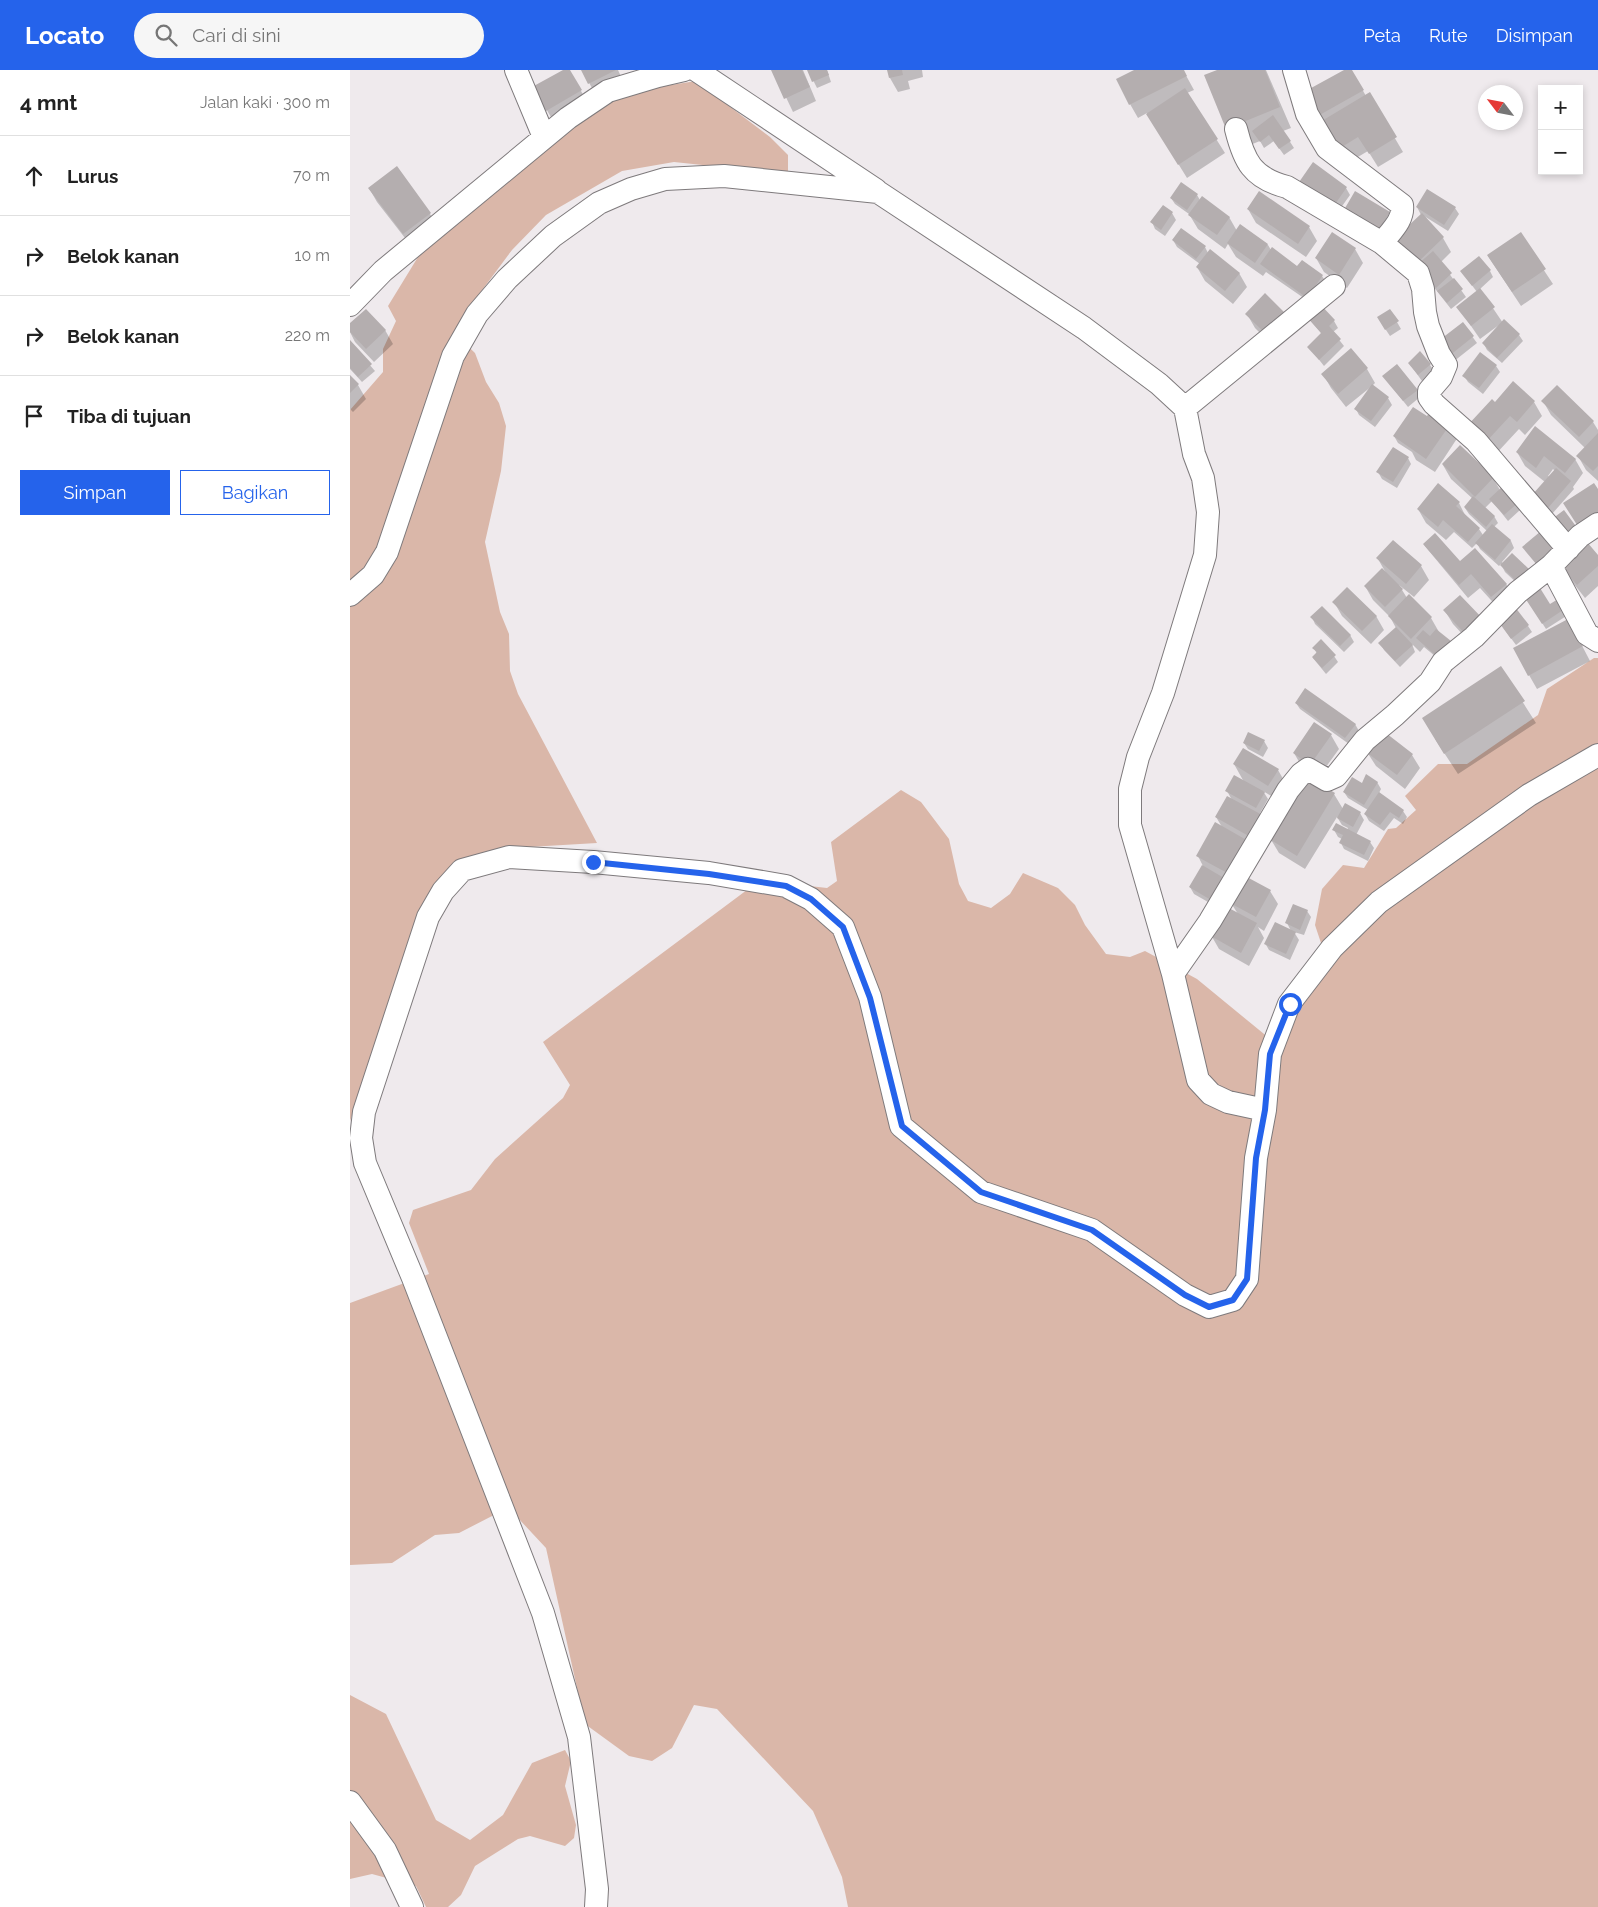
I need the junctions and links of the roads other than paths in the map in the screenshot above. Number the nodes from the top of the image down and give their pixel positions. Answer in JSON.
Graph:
{"nodes":[{"id":1,"x":516,"y":70,"type":"edge"},
{"id":2,"x":684,"y":70,"type":"edge"},
{"id":3,"x":696,"y":70,"type":"edge"},
{"id":4,"x":1294,"y":70,"type":"edge"},
{"id":5,"x":1236,"y":129,"type":"dead end"},
{"id":6,"x":544,"y":137,"type":"junction"},
{"id":7,"x":878,"y":192,"type":"junction"},
{"id":8,"x":1382,"y":243,"type":"junction"},
{"id":9,"x":1334,"y":286,"type":"dead end"},
{"id":10,"x":350,"y":305,"type":"edge"},
{"id":11,"x":1185,"y":408,"type":"junction"},
{"id":12,"x":1598,"y":524,"type":"edge"},
{"id":13,"x":1568,"y":549,"type":"junction"},
{"id":14,"x":1551,"y":566,"type":"junction"},
{"id":15,"x":350,"y":595,"type":"edge"},
{"id":16,"x":1598,"y":641,"type":"edge"},
{"id":17,"x":1598,"y":756,"type":"edge"},
{"id":18,"x":1173,"y":974,"type":"junction"},
{"id":19,"x":1265,"y":1110,"type":"junction"},
{"id":20,"x":350,"y":1802,"type":"edge"},
{"id":21,"x":412,"y":1907,"type":"edge"},
{"id":22,"x":596,"y":1907,"type":"edge"}],
"edges":[{"from":1,"to":6,"type":"street"},
{"from":2,"to":6,"type":"street"},
{"from":3,"to":7,"type":"street"},
{"from":4,"to":8,"type":"street"},
{"from":5,"to":8,"type":"street"},
{"from":6,"to":10,"type":"street"},
{"from":7,"to":11,"type":"street"},
{"from":7,"to":15,"type":"street"},
{"from":8,"to":13,"type":"street"},
{"from":9,"to":11,"type":"street"},
{"from":11,"to":18,"type":"street"},
{"from":12,"to":13,"type":"street"},
{"from":13,"to":14,"type":"street"},
{"from":14,"to":16,"type":"street"},
{"from":14,"to":18,"type":"street"},
{"from":17,"to":19,"type":"street"},
{"from":18,"to":19,"type":"street"},
{"from":19,"to":22,"type":"street"},
{"from":20,"to":21,"type":"street"}]}
